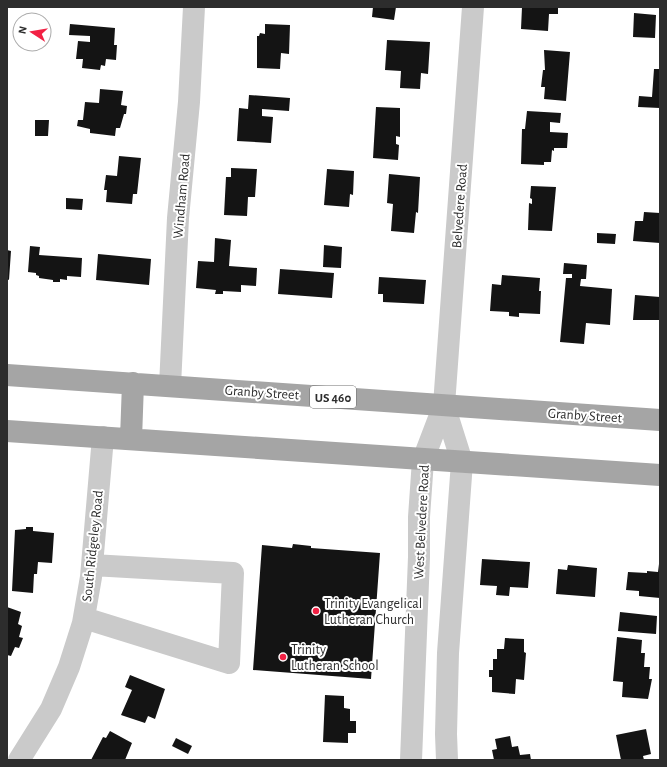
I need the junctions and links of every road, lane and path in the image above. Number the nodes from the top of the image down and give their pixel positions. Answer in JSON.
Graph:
{"nodes":[{"id":1,"x":194,"y":7,"type":"edge"},
{"id":2,"x":473,"y":7,"type":"edge"},
{"id":3,"x":7,"y":375,"type":"edge"},
{"id":4,"x":133,"y":383,"type":"junction"},
{"id":5,"x":170,"y":386,"type":"junction"},
{"id":6,"x":444,"y":405,"type":"junction"},
{"id":7,"x":660,"y":420,"type":"edge"},
{"id":8,"x":7,"y":431,"type":"edge"},
{"id":9,"x":103,"y":437,"type":"junction"},
{"id":10,"x":131,"y":439,"type":"junction"},
{"id":11,"x":423,"y":460,"type":"junction"},
{"id":12,"x":462,"y":462,"type":"junction"},
{"id":13,"x":660,"y":475,"type":"edge"},
{"id":14,"x":92,"y":565,"type":"junction"},
{"id":15,"x":84,"y":618,"type":"junction"},
{"id":16,"x":19,"y":760,"type":"edge"},
{"id":17,"x":411,"y":760,"type":"edge"},
{"id":18,"x":447,"y":760,"type":"edge"}],
"edges":[{"from":1,"to":5,"type":"street","name":"Windham Road"},
{"from":2,"to":6,"type":"street","name":"Belvedere Road"},
{"from":3,"to":4,"type":"main road","name":"Granby Street","number":"US 460"},
{"from":4,"to":5,"type":"main road","name":"Granby Street","number":"US 460"},
{"from":4,"to":10,"type":"main road"},
{"from":5,"to":6,"type":"main road","name":"Granby Street","number":"US 460"},
{"from":6,"to":7,"type":"main road","name":"Granby Street","number":"US 460"},
{"from":6,"to":11,"type":"street","name":"West Belvedere Road"},
{"from":6,"to":12,"type":"street"},
{"from":8,"to":9,"type":"main road"},
{"from":9,"to":10,"type":"main road"},
{"from":9,"to":14,"type":"street","name":"South Ridgeley Road"},
{"from":10,"to":11,"type":"main road"},
{"from":11,"to":12,"type":"main road"},
{"from":11,"to":17,"type":"street","name":"West Belvedere Road"},
{"from":12,"to":13,"type":"main road"},
{"from":12,"to":18,"type":"street"},
{"from":14,"to":15,"type":"street","name":"South Ridgeley Road"},
{"from":14,"to":15,"type":"street"},
{"from":15,"to":16,"type":"street","name":"South Ridgeley Road"}]}
